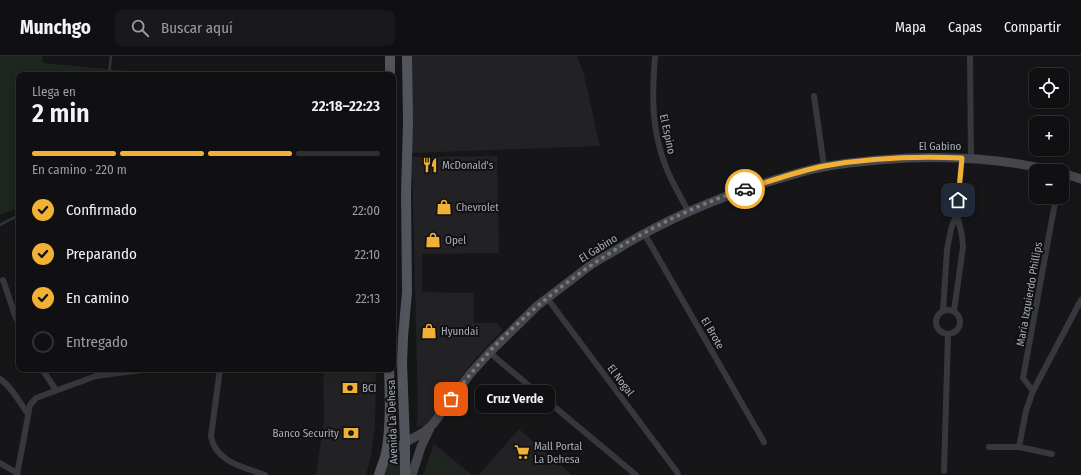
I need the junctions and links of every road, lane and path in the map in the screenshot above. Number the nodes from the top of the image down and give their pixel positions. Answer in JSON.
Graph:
{"nodes":[{"id":1,"x":390,"y":56,"type":"edge"},
{"id":2,"x":407,"y":56,"type":"edge"},
{"id":3,"x":655,"y":56,"type":"edge"},
{"id":4,"x":970,"y":56,"type":"edge"},
{"id":5,"x":390,"y":72,"type":"edge"},
{"id":6,"x":814,"y":96,"type":"dead end"},
{"id":7,"x":966,"y":158,"type":"junction"},
{"id":8,"x":824,"y":166,"type":"junction"},
{"id":9,"x":1029,"y":166,"type":"edge"},
{"id":10,"x":1069,"y":175,"type":"edge"},
{"id":11,"x":1081,"y":179,"type":"edge"},
{"id":12,"x":1055,"y":204,"type":"edge"},
{"id":13,"x":688,"y":211,"type":"junction"},
{"id":14,"x":957,"y":214,"type":"junction"},
{"id":15,"x":644,"y":233,"type":"junction"},
{"id":16,"x":3,"y":280,"type":"dead end"},
{"id":17,"x":547,"y":298,"type":"junction"},
{"id":18,"x":1081,"y":300,"type":"edge"},
{"id":19,"x":943,"y":311,"type":"junction"},
{"id":20,"x":954,"y":311,"type":"junction"},
{"id":21,"x":16,"y":318,"type":"edge"},
{"id":22,"x":948,"y":334,"type":"junction"},
{"id":23,"x":490,"y":352,"type":"junction"},
{"id":24,"x":44,"y":372,"type":"edge"},
{"id":25,"x":125,"y":372,"type":"edge"},
{"id":26,"x":220,"y":372,"type":"edge"},
{"id":27,"x":389,"y":372,"type":"edge"},
{"id":28,"x":0,"y":379,"type":"edge"},
{"id":29,"x":56,"y":390,"type":"junction"},
{"id":30,"x":1033,"y":391,"type":"junction"},
{"id":31,"x":28,"y":414,"type":"junction"},
{"id":32,"x":432,"y":424,"type":"junction"},
{"id":33,"x":764,"y":442,"type":"dead end"},
{"id":34,"x":405,"y":443,"type":"junction"},
{"id":35,"x":989,"y":447,"type":"dead end"},
{"id":36,"x":1018,"y":447,"type":"junction"},
{"id":37,"x":386,"y":454,"type":"junction"},
{"id":38,"x":1052,"y":454,"type":"dead end"},
{"id":39,"x":0,"y":462,"type":"edge"},
{"id":40,"x":944,"y":471,"type":"dead end"},
{"id":41,"x":17,"y":474,"type":"edge"},
{"id":42,"x":265,"y":475,"type":"edge"},
{"id":43,"x":379,"y":475,"type":"edge"},
{"id":44,"x":405,"y":475,"type":"edge"},
{"id":45,"x":412,"y":475,"type":"edge"},
{"id":46,"x":636,"y":475,"type":"edge"},
{"id":47,"x":678,"y":475,"type":"edge"}],
"edges":[{"from":1,"to":5,"type":"main road"},
{"from":2,"to":34,"type":"main road","name":"Avenida La Dehesa"},
{"from":3,"to":13,"type":"street","name":"El Espino"},
{"from":4,"to":7,"type":"street"},
{"from":6,"to":8,"type":"street"},
{"from":7,"to":8,"type":"main road","name":"El Gabino"},
{"from":7,"to":9,"type":"main road","name":"El Gabino"},
{"from":7,"to":14,"type":"street"},
{"from":8,"to":13,"type":"main road","name":"El Gabino"},
{"from":10,"to":11,"type":"main road"},
{"from":12,"to":30,"type":"street","name":"María Izquierdo Phillips"},
{"from":13,"to":15,"type":"main road","name":"El Gabino"},
{"from":14,"to":19,"type":"street"},
{"from":14,"to":20,"type":"street"},
{"from":15,"to":17,"type":"main road","name":"El Gabino"},
{"from":15,"to":33,"type":"street","name":"El Brote"},
{"from":16,"to":21,"type":"street"},
{"from":17,"to":23,"type":"main road","name":"El Gabino"},
{"from":17,"to":47,"type":"street","name":"El Nogal"},
{"from":18,"to":30,"type":"street"},
{"from":19,"to":20,"type":"street"},
{"from":19,"to":22,"type":"street"},
{"from":20,"to":22,"type":"street"},
{"from":22,"to":40,"type":"street"},
{"from":23,"to":32,"type":"main road","name":"El Gabino"},
{"from":23,"to":46,"type":"street"},
{"from":24,"to":29,"type":"street"},
{"from":25,"to":29,"type":"street"},
{"from":26,"to":42,"type":"street"},
{"from":27,"to":37,"type":"main road","name":"Avenida La Dehesa"},
{"from":28,"to":31,"type":"street"},
{"from":29,"to":31,"type":"street"},
{"from":30,"to":36,"type":"street"},
{"from":31,"to":41,"type":"street"},
{"from":32,"to":34,"type":"main road","name":"El Gabino"},
{"from":32,"to":45,"type":"main road","name":"El Gabino"},
{"from":34,"to":37,"type":"main road","name":"El Gabino"},
{"from":34,"to":44,"type":"main road","name":"Avenida La Dehesa"},
{"from":35,"to":36,"type":"street"},
{"from":36,"to":38,"type":"street"},
{"from":37,"to":43,"type":"main road","name":"Avenida La Dehesa"},
{"from":39,"to":41,"type":"street"}]}
